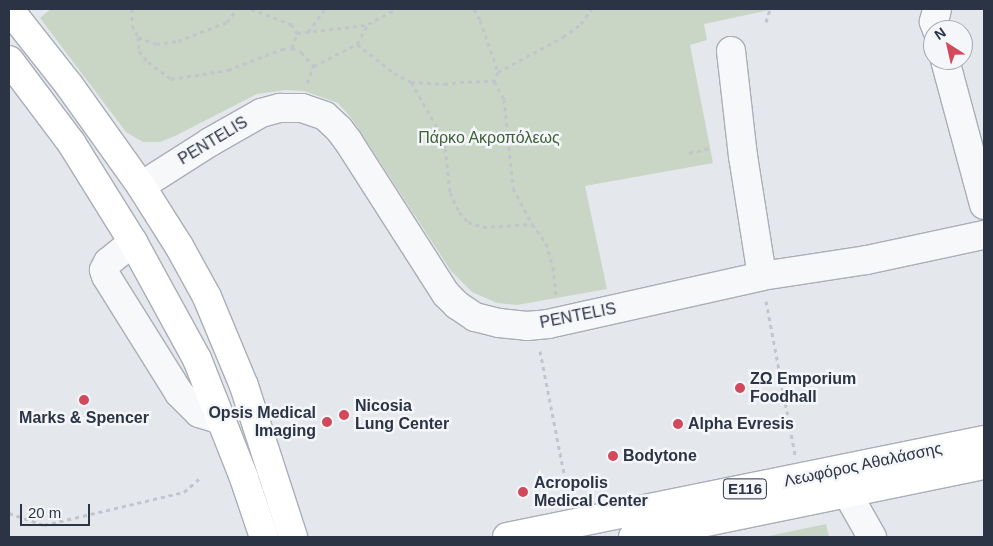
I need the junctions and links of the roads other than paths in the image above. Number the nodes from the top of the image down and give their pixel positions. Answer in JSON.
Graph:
{"nodes":[{"id":1,"x":9,"y":9,"type":"edge"},
{"id":2,"x":731,"y":51,"type":"dead end"},
{"id":3,"x":9,"y":60,"type":"edge"},
{"id":4,"x":948,"y":70,"type":"edge"},
{"id":5,"x":141,"y":186,"type":"junction"},
{"id":6,"x":984,"y":205,"type":"edge"},
{"id":7,"x":984,"y":235,"type":"edge"},
{"id":8,"x":133,"y":242,"type":"junction"},
{"id":9,"x":762,"y":276,"type":"junction"},
{"id":10,"x":222,"y":420,"type":"junction"},
{"id":11,"x":984,"y":440,"type":"edge"},
{"id":12,"x":984,"y":465,"type":"edge"},
{"id":13,"x":847,"y":494,"type":"junction"},
{"id":14,"x":264,"y":537,"type":"edge"},
{"id":15,"x":293,"y":537,"type":"edge"},
{"id":16,"x":507,"y":537,"type":"edge"},
{"id":17,"x":633,"y":537,"type":"edge"},
{"id":18,"x":872,"y":537,"type":"edge"}],
"edges":[{"from":1,"to":5,"type":"main road"},
{"from":2,"to":9,"type":"street"},
{"from":3,"to":8,"type":"main road"},
{"from":4,"to":6,"type":"street"},
{"from":5,"to":9,"type":"street","name":"PENTELIS"},
{"from":5,"to":15,"type":"main road"},
{"from":7,"to":9,"type":"street","name":"PENTELIS"},
{"from":8,"to":10,"type":"main road"},
{"from":8,"to":10,"type":"street"},
{"from":10,"to":14,"type":"main road"},
{"from":11,"to":16,"type":"main road","name":"Λεωφόρος Αθαλάσσης","number":"E116"},
{"from":12,"to":13,"type":"main road","name":"Λεωφόρος Αθαλάσσης","number":"E116"},
{"from":13,"to":17,"type":"main road","name":"Λεωφόρος Αθαλάσσης","number":"E116"},
{"from":13,"to":18,"type":"street"}]}
